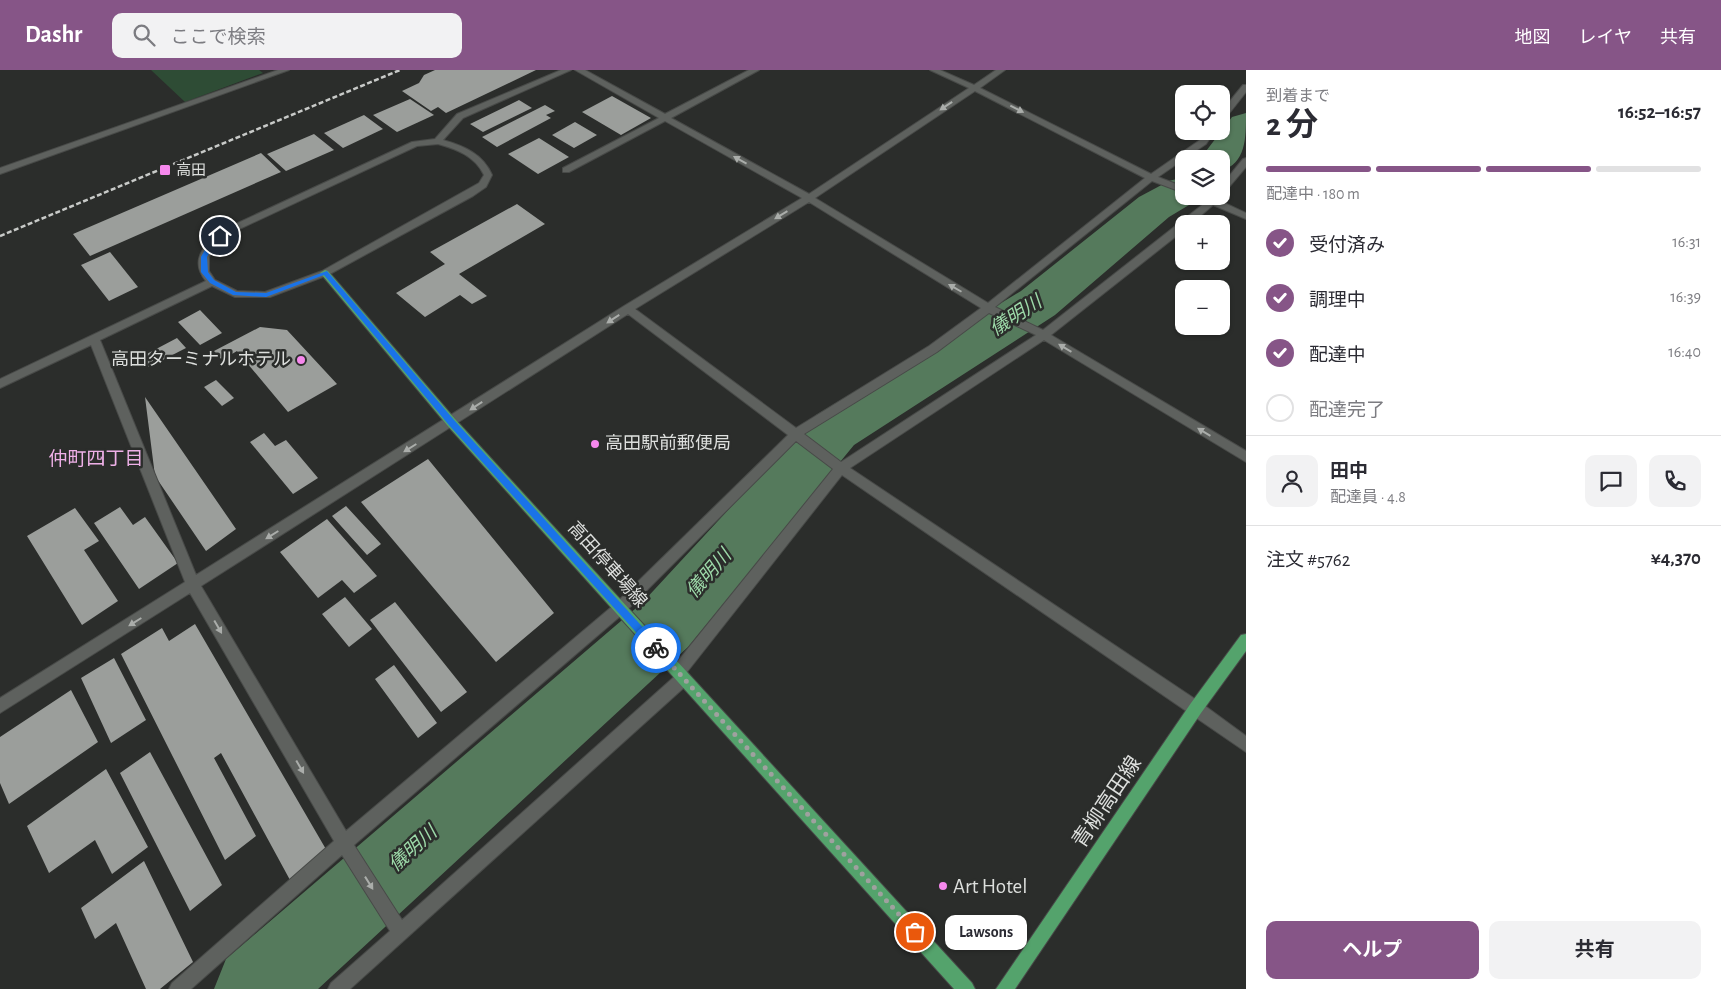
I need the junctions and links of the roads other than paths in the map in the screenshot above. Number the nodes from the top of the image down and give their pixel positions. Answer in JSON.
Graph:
{"nodes":[{"id":1,"x":285,"y":70,"type":"edge"},
{"id":2,"x":567,"y":70,"type":"edge"},
{"id":3,"x":579,"y":70,"type":"edge"},
{"id":4,"x":755,"y":70,"type":"edge"},
{"id":5,"x":934,"y":70,"type":"edge"},
{"id":6,"x":1001,"y":70,"type":"edge"},
{"id":7,"x":974,"y":87,"type":"junction"},
{"id":8,"x":1246,"y":87,"type":"edge"},
{"id":9,"x":1230,"y":107,"type":"edge"},
{"id":10,"x":665,"y":118,"type":"junction"},
{"id":11,"x":1204,"y":140,"type":"edge"},
{"id":12,"x":438,"y":142,"type":"junction"},
{"id":13,"x":1246,"y":160,"type":"edge"},
{"id":14,"x":566,"y":170,"type":"dead end"},
{"id":15,"x":0,"y":171,"type":"edge"},
{"id":16,"x":1151,"y":178,"type":"junction"},
{"id":17,"x":1230,"y":180,"type":"edge"},
{"id":18,"x":1175,"y":187,"type":"edge"},
{"id":19,"x":809,"y":198,"type":"junction"},
{"id":20,"x":1208,"y":205,"type":"edge"},
{"id":21,"x":1227,"y":205,"type":"edge"},
{"id":22,"x":1196,"y":215,"type":"edge"},
{"id":23,"x":1246,"y":216,"type":"edge"},
{"id":24,"x":1175,"y":231,"type":"edge"},
{"id":25,"x":325,"y":273,"type":"junction"},
{"id":26,"x":212,"y":282,"type":"junction"},
{"id":27,"x":628,"y":309,"type":"junction"},
{"id":28,"x":993,"y":310,"type":"junction"},
{"id":29,"x":1044,"y":335,"type":"junction"},
{"id":30,"x":94,"y":338,"type":"junction"},
{"id":31,"x":0,"y":384,"type":"edge"},
{"id":32,"x":451,"y":422,"type":"junction"},
{"id":33,"x":796,"y":434,"type":"junction"},
{"id":34,"x":1246,"y":457,"type":"edge"},
{"id":35,"x":841,"y":468,"type":"junction"},
{"id":36,"x":193,"y":585,"type":"junction"},
{"id":37,"x":620,"y":608,"type":"junction"},
{"id":38,"x":1246,"y":640,"type":"edge"},
{"id":39,"x":677,"y":670,"type":"junction"},
{"id":40,"x":0,"y":706,"type":"edge"},
{"id":41,"x":1196,"y":708,"type":"junction"},
{"id":42,"x":1246,"y":745,"type":"edge"},
{"id":43,"x":348,"y":848,"type":"junction"},
{"id":44,"x":400,"y":932,"type":"junction"},
{"id":45,"x":178,"y":989,"type":"edge"},
{"id":46,"x":337,"y":989,"type":"edge"},
{"id":47,"x":966,"y":989,"type":"edge"},
{"id":48,"x":1005,"y":989,"type":"edge"}],
"edges":[{"from":1,"to":15,"type":"street"},
{"from":2,"to":12,"type":"street"},
{"from":3,"to":10,"type":"street"},
{"from":4,"to":10,"type":"street"},
{"from":5,"to":7,"type":"street"},
{"from":6,"to":7,"type":"street"},
{"from":7,"to":16,"type":"street","one_way":true},
{"from":7,"to":19,"type":"street","one_way":true},
{"from":8,"to":9,"type":"street"},
{"from":10,"to":14,"type":"street"},
{"from":19,"to":10,"type":"street","one_way":true},
{"from":11,"to":16,"type":"street"},
{"from":12,"to":25,"type":"street"},
{"from":12,"to":26,"type":"street"},
{"from":13,"to":17,"type":"street"},
{"from":16,"to":18,"type":"street"},
{"from":16,"to":28,"type":"street"},
{"from":19,"to":27,"type":"street","one_way":true},
{"from":28,"to":19,"type":"street","one_way":true},
{"from":20,"to":22,"type":"street"},
{"from":21,"to":23,"type":"street"},
{"from":24,"to":29,"type":"street"},
{"from":25,"to":26,"type":"street"},
{"from":25,"to":32,"type":"main road","name":"高田停車場線"},
{"from":26,"to":30,"type":"street"},
{"from":27,"to":32,"type":"street","one_way":true},
{"from":27,"to":33,"type":"street"},
{"from":28,"to":29,"type":"street"},
{"from":28,"to":33,"type":"street"},
{"from":34,"to":29,"type":"street","one_way":true},
{"from":29,"to":35,"type":"street"},
{"from":30,"to":31,"type":"street"},
{"from":30,"to":36,"type":"street"},
{"from":32,"to":36,"type":"street","one_way":true},
{"from":32,"to":37,"type":"main road","name":"高田停車場線"},
{"from":33,"to":35,"type":"street"},
{"from":33,"to":37,"type":"street"},
{"from":35,"to":39,"type":"street"},
{"from":35,"to":41,"type":"street"},
{"from":36,"to":40,"type":"street","one_way":true},
{"from":36,"to":43,"type":"street","one_way":true},
{"from":37,"to":39,"type":"main road","name":"高田停車場線"},
{"from":37,"to":43,"type":"street"},
{"from":38,"to":41,"type":"main road","name":"青柳高田線"},
{"from":39,"to":44,"type":"street"},
{"from":39,"to":47,"type":"main road","name":"高田停車場線"},
{"from":41,"to":42,"type":"street"},
{"from":41,"to":48,"type":"main road","name":"青柳高田線"},
{"from":43,"to":44,"type":"street","one_way":true},
{"from":43,"to":45,"type":"street"},
{"from":44,"to":46,"type":"street"}]}
